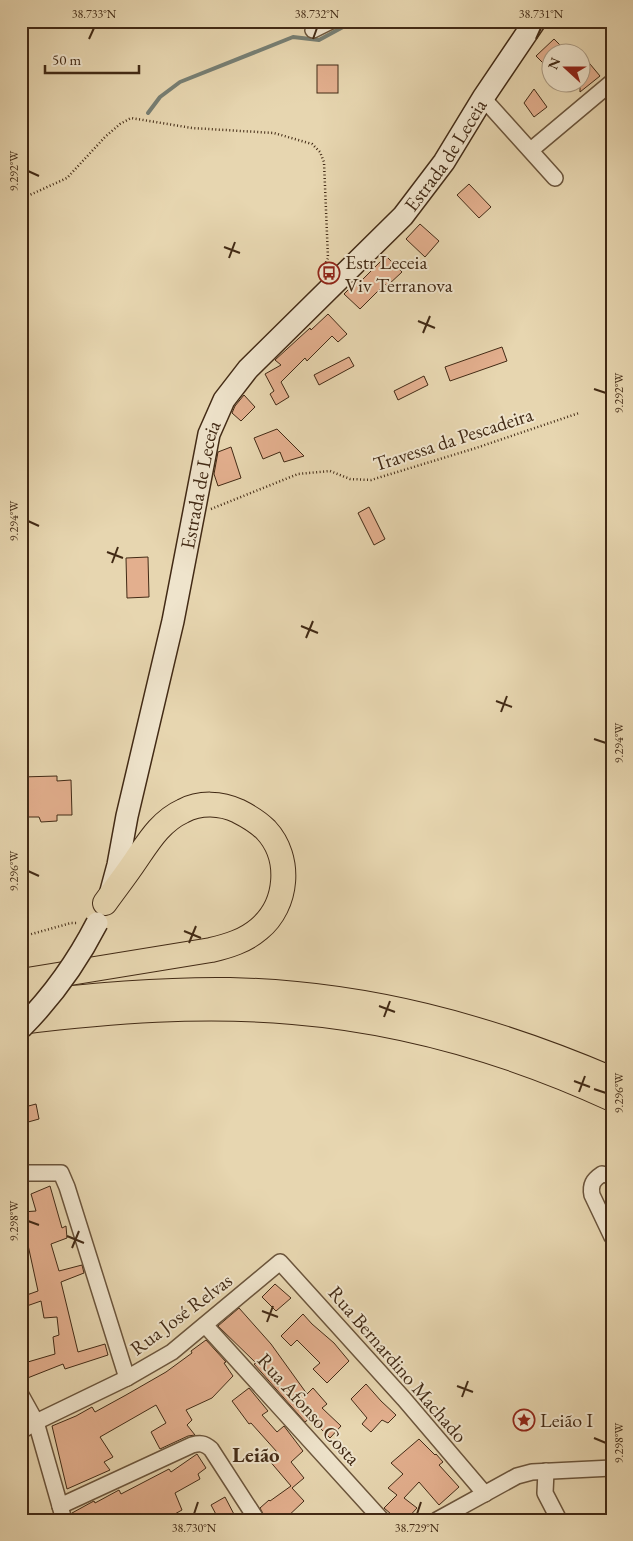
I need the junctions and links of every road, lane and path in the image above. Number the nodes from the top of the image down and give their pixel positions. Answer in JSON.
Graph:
{"nodes":[{"id":1,"x":331,"y":21,"type":"edge"},
{"id":2,"x":535,"y":21,"type":"edge"},
{"id":3,"x":313,"y":30,"type":"dead end"},
{"id":4,"x":612,"y":82,"type":"edge"},
{"id":5,"x":482,"y":98,"type":"junction"},
{"id":6,"x":531,"y":150,"type":"junction"},
{"id":7,"x":555,"y":178,"type":"dead end"},
{"id":8,"x":21,"y":199,"type":"edge"},
{"id":9,"x":329,"y":289,"type":"junction"},
{"id":10,"x":578,"y":413,"type":"dead end"},
{"id":11,"x":194,"y":517,"type":"junction"},
{"id":12,"x":101,"y":913,"type":"junction"},
{"id":13,"x":21,"y":937,"type":"edge"},
{"id":14,"x":21,"y":981,"type":"edge"},
{"id":15,"x":21,"y":1003,"type":"edge"},
{"id":16,"x":21,"y":1022,"type":"edge"},
{"id":17,"x":21,"y":1028,"type":"edge"},
{"id":18,"x":612,"y":1078,"type":"edge"},
{"id":19,"x":612,"y":1099,"type":"edge"},
{"id":20,"x":21,"y":1174,"type":"edge"},
{"id":21,"x":612,"y":1176,"type":"edge"},
{"id":22,"x":612,"y":1237,"type":"edge"},
{"id":23,"x":280,"y":1262,"type":"joint"},
{"id":24,"x":205,"y":1325,"type":"junction"},
{"id":25,"x":127,"y":1378,"type":"junction"},
{"id":26,"x":21,"y":1395,"type":"edge"},
{"id":27,"x":36,"y":1422,"type":"junction"},
{"id":28,"x":21,"y":1431,"type":"edge"},
{"id":29,"x":612,"y":1468,"type":"edge"},
{"id":30,"x":546,"y":1471,"type":"junction"},
{"id":31,"x":485,"y":1494,"type":"junction"},
{"id":32,"x":62,"y":1513,"type":"edge"},
{"id":33,"x":254,"y":1519,"type":"edge"},
{"id":34,"x":382,"y":1520,"type":"edge"},
{"id":35,"x":437,"y":1520,"type":"edge"},
{"id":36,"x":559,"y":1520,"type":"edge"}],
"edges":[{"from":1,"to":3,"type":"street"},
{"from":2,"to":5,"type":"street","name":"Estrada de Leceia"},
{"from":4,"to":6,"type":"street"},
{"from":5,"to":6,"type":"street"},
{"from":5,"to":9,"type":"street","name":"Estrada de Leceia"},
{"from":6,"to":7,"type":"street"},
{"from":8,"to":9,"type":"path"},
{"from":9,"to":11,"type":"street","name":"Estrada de Leceia"},
{"from":10,"to":11,"type":"path","name":"Travessa da Pescadeira"},
{"from":11,"to":12,"type":"street","name":"Estrada de Leceia"},
{"from":12,"to":13,"type":"path"},
{"from":12,"to":14,"type":"main road"},
{"from":12,"to":17,"type":"street","name":"Estrada de Leceia","bridge":true},
{"from":15,"to":18,"type":"main road"},
{"from":16,"to":19,"type":"main road"},
{"from":20,"to":25,"type":"street"},
{"from":21,"to":22,"type":"street"},
{"from":23,"to":24,"type":"street","name":"Rua José Relvas"},
{"from":23,"to":31,"type":"street","name":"Rua Bernardino Machado"},
{"from":24,"to":25,"type":"street","name":"Rua José Relvas"},
{"from":24,"to":34,"type":"street","name":"Rua Afonso Costa"},
{"from":25,"to":27,"type":"street","name":"Rua José Relvas"},
{"from":26,"to":27,"type":"street"},
{"from":27,"to":28,"type":"street","name":"Rua José Relvas"},
{"from":27,"to":32,"type":"street"},
{"from":29,"to":30,"type":"street"},
{"from":30,"to":31,"type":"street"},
{"from":30,"to":36,"type":"street"},
{"from":31,"to":35,"type":"street"},
{"from":32,"to":33,"type":"street"}]}
